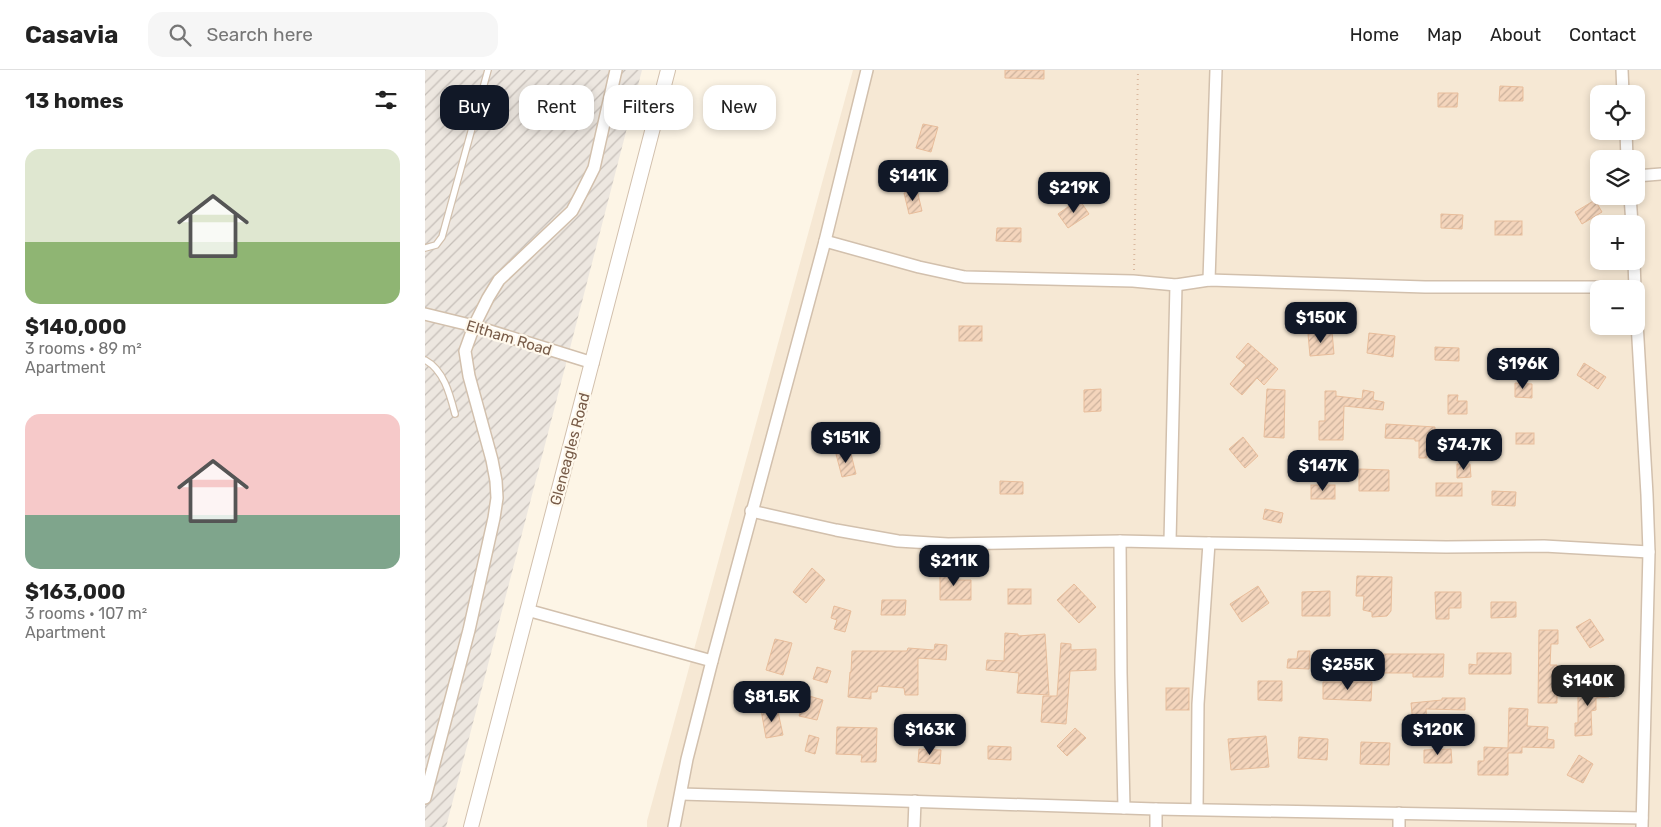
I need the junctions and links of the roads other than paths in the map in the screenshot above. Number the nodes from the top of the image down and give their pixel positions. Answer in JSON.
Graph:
{"nodes":[{"id":1,"x":488,"y":70,"type":"edge"},
{"id":2,"x":616,"y":70,"type":"edge"},
{"id":3,"x":668,"y":70,"type":"edge"},
{"id":4,"x":867,"y":70,"type":"edge"},
{"id":5,"x":1216,"y":70,"type":"edge"},
{"id":6,"x":1622,"y":70,"type":"edge"},
{"id":7,"x":1623,"y":85,"type":"edge"},
{"id":8,"x":1661,"y":174,"type":"edge"},
{"id":9,"x":1645,"y":175,"type":"edge"},
{"id":10,"x":825,"y":241,"type":"junction"},
{"id":11,"x":425,"y":248,"type":"edge"},
{"id":12,"x":1209,"y":280,"type":"junction"},
{"id":13,"x":1176,"y":285,"type":"junction"},
{"id":14,"x":1590,"y":288,"type":"edge"},
{"id":15,"x":425,"y":314,"type":"edge"},
{"id":16,"x":474,"y":326,"type":"junction"},
{"id":17,"x":1638,"y":335,"type":"edge"},
{"id":18,"x":425,"y":360,"type":"edge"},
{"id":19,"x":593,"y":363,"type":"junction"},
{"id":20,"x":455,"y":414,"type":"dead end"},
{"id":21,"x":751,"y":511,"type":"junction"},
{"id":22,"x":1120,"y":541,"type":"junction"},
{"id":23,"x":1170,"y":542,"type":"junction"},
{"id":24,"x":1209,"y":544,"type":"junction"},
{"id":25,"x":1649,"y":552,"type":"junction"},
{"id":26,"x":527,"y":610,"type":"junction"},
{"id":27,"x":711,"y":661,"type":"junction"},
{"id":28,"x":681,"y":794,"type":"junction"},
{"id":29,"x":425,"y":798,"type":"edge"},
{"id":30,"x":915,"y":801,"type":"junction"},
{"id":31,"x":1124,"y":808,"type":"junction"},
{"id":32,"x":1156,"y":809,"type":"junction"},
{"id":33,"x":1197,"y":809,"type":"junction"},
{"id":34,"x":1399,"y":813,"type":"junction"},
{"id":35,"x":1642,"y":822,"type":"edge"},
{"id":36,"x":471,"y":827,"type":"edge"},
{"id":37,"x":674,"y":827,"type":"edge"},
{"id":38,"x":914,"y":827,"type":"edge"},
{"id":39,"x":1156,"y":827,"type":"edge"},
{"id":40,"x":1399,"y":827,"type":"edge"}],
"edges":[{"from":1,"to":11,"type":"lane"},
{"from":2,"to":16,"type":"street"},
{"from":3,"to":19,"type":"street","name":"Gleneagles Road"},
{"from":4,"to":10,"type":"street"},
{"from":5,"to":12,"type":"street"},
{"from":6,"to":7,"type":"street"},
{"from":8,"to":9,"type":"street"},
{"from":10,"to":13,"type":"street"},
{"from":10,"to":21,"type":"street"},
{"from":12,"to":13,"type":"street"},
{"from":12,"to":14,"type":"street"},
{"from":13,"to":23,"type":"street"},
{"from":15,"to":16,"type":"street","name":"Eltham Road"},
{"from":16,"to":19,"type":"street","name":"Eltham Road"},
{"from":16,"to":29,"type":"street"},
{"from":17,"to":25,"type":"street"},
{"from":18,"to":20,"type":"lane"},
{"from":19,"to":26,"type":"street","name":"Gleneagles Road"},
{"from":21,"to":22,"type":"street"},
{"from":21,"to":27,"type":"street"},
{"from":22,"to":23,"type":"street"},
{"from":22,"to":31,"type":"street"},
{"from":23,"to":24,"type":"street"},
{"from":24,"to":25,"type":"street"},
{"from":24,"to":33,"type":"street"},
{"from":25,"to":35,"type":"street"},
{"from":26,"to":27,"type":"street"},
{"from":26,"to":36,"type":"street","name":"Gleneagles Road"},
{"from":27,"to":28,"type":"street"},
{"from":28,"to":30,"type":"street"},
{"from":28,"to":37,"type":"street"},
{"from":30,"to":31,"type":"street"},
{"from":30,"to":38,"type":"street"},
{"from":31,"to":32,"type":"street"},
{"from":32,"to":33,"type":"street"},
{"from":32,"to":39,"type":"street"},
{"from":33,"to":34,"type":"street"},
{"from":34,"to":35,"type":"street"},
{"from":34,"to":40,"type":"street"}]}
